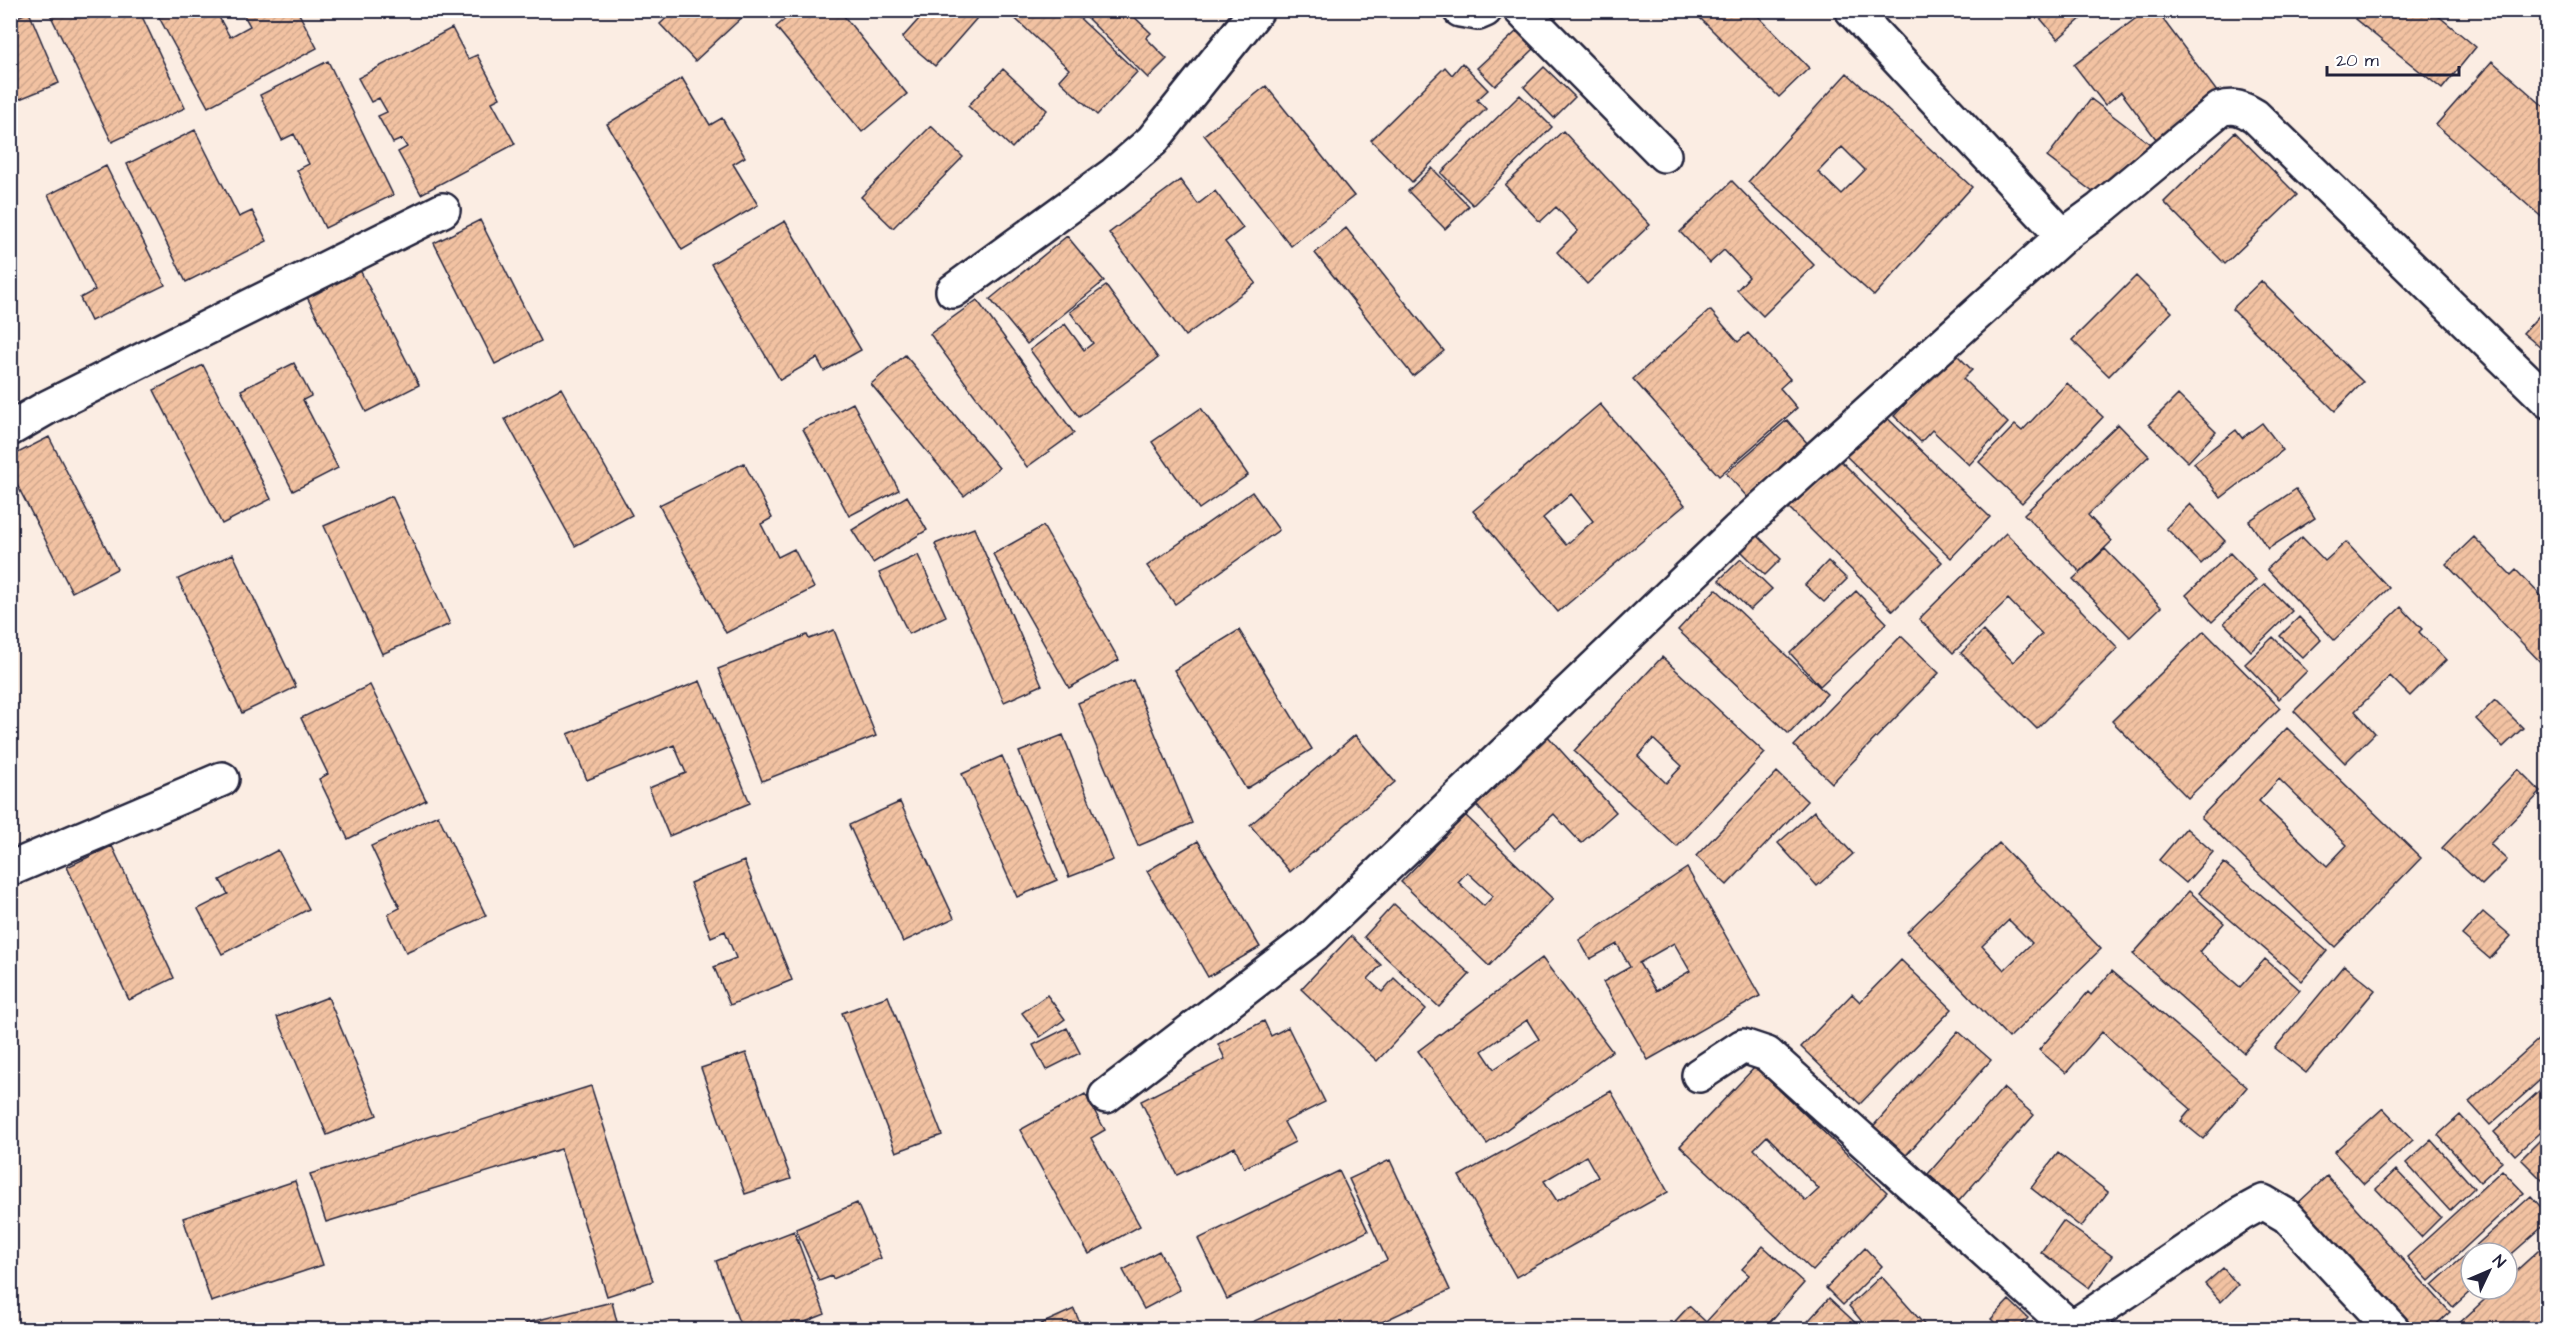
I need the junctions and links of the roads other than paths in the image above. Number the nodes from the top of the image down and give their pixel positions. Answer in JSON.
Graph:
{"nodes":[{"id":1,"x":1257,"y":10,"type":"edge"},
{"id":2,"x":1460,"y":10,"type":"edge"},
{"id":3,"x":1485,"y":10,"type":"edge"},
{"id":4,"x":1521,"y":10,"type":"edge"},
{"id":5,"x":1852,"y":10,"type":"edge"},
{"id":6,"x":1664,"y":155,"type":"dead end"},
{"id":7,"x":443,"y":210,"type":"dead end"},
{"id":8,"x":2063,"y":236,"type":"junction"},
{"id":9,"x":952,"y":291,"type":"dead end"},
{"id":10,"x":2547,"y":401,"type":"edge"},
{"id":11,"x":10,"y":429,"type":"edge"},
{"id":12,"x":222,"y":779,"type":"dead end"},
{"id":13,"x":10,"y":869,"type":"edge"},
{"id":14,"x":1699,"y":1075,"type":"dead end"},
{"id":15,"x":1106,"y":1096,"type":"dead end"},
{"id":16,"x":2070,"y":1329,"type":"edge"},
{"id":17,"x":2393,"y":1329,"type":"edge"}],
"edges":[{"from":1,"to":9,"type":"street"},
{"from":2,"to":3,"type":"street"},
{"from":4,"to":6,"type":"street"},
{"from":5,"to":8,"type":"street"},
{"from":7,"to":11,"type":"street"},
{"from":8,"to":10,"type":"street"},
{"from":8,"to":15,"type":"street"},
{"from":12,"to":13,"type":"street"},
{"from":14,"to":16,"type":"street"},
{"from":16,"to":17,"type":"street"}]}
